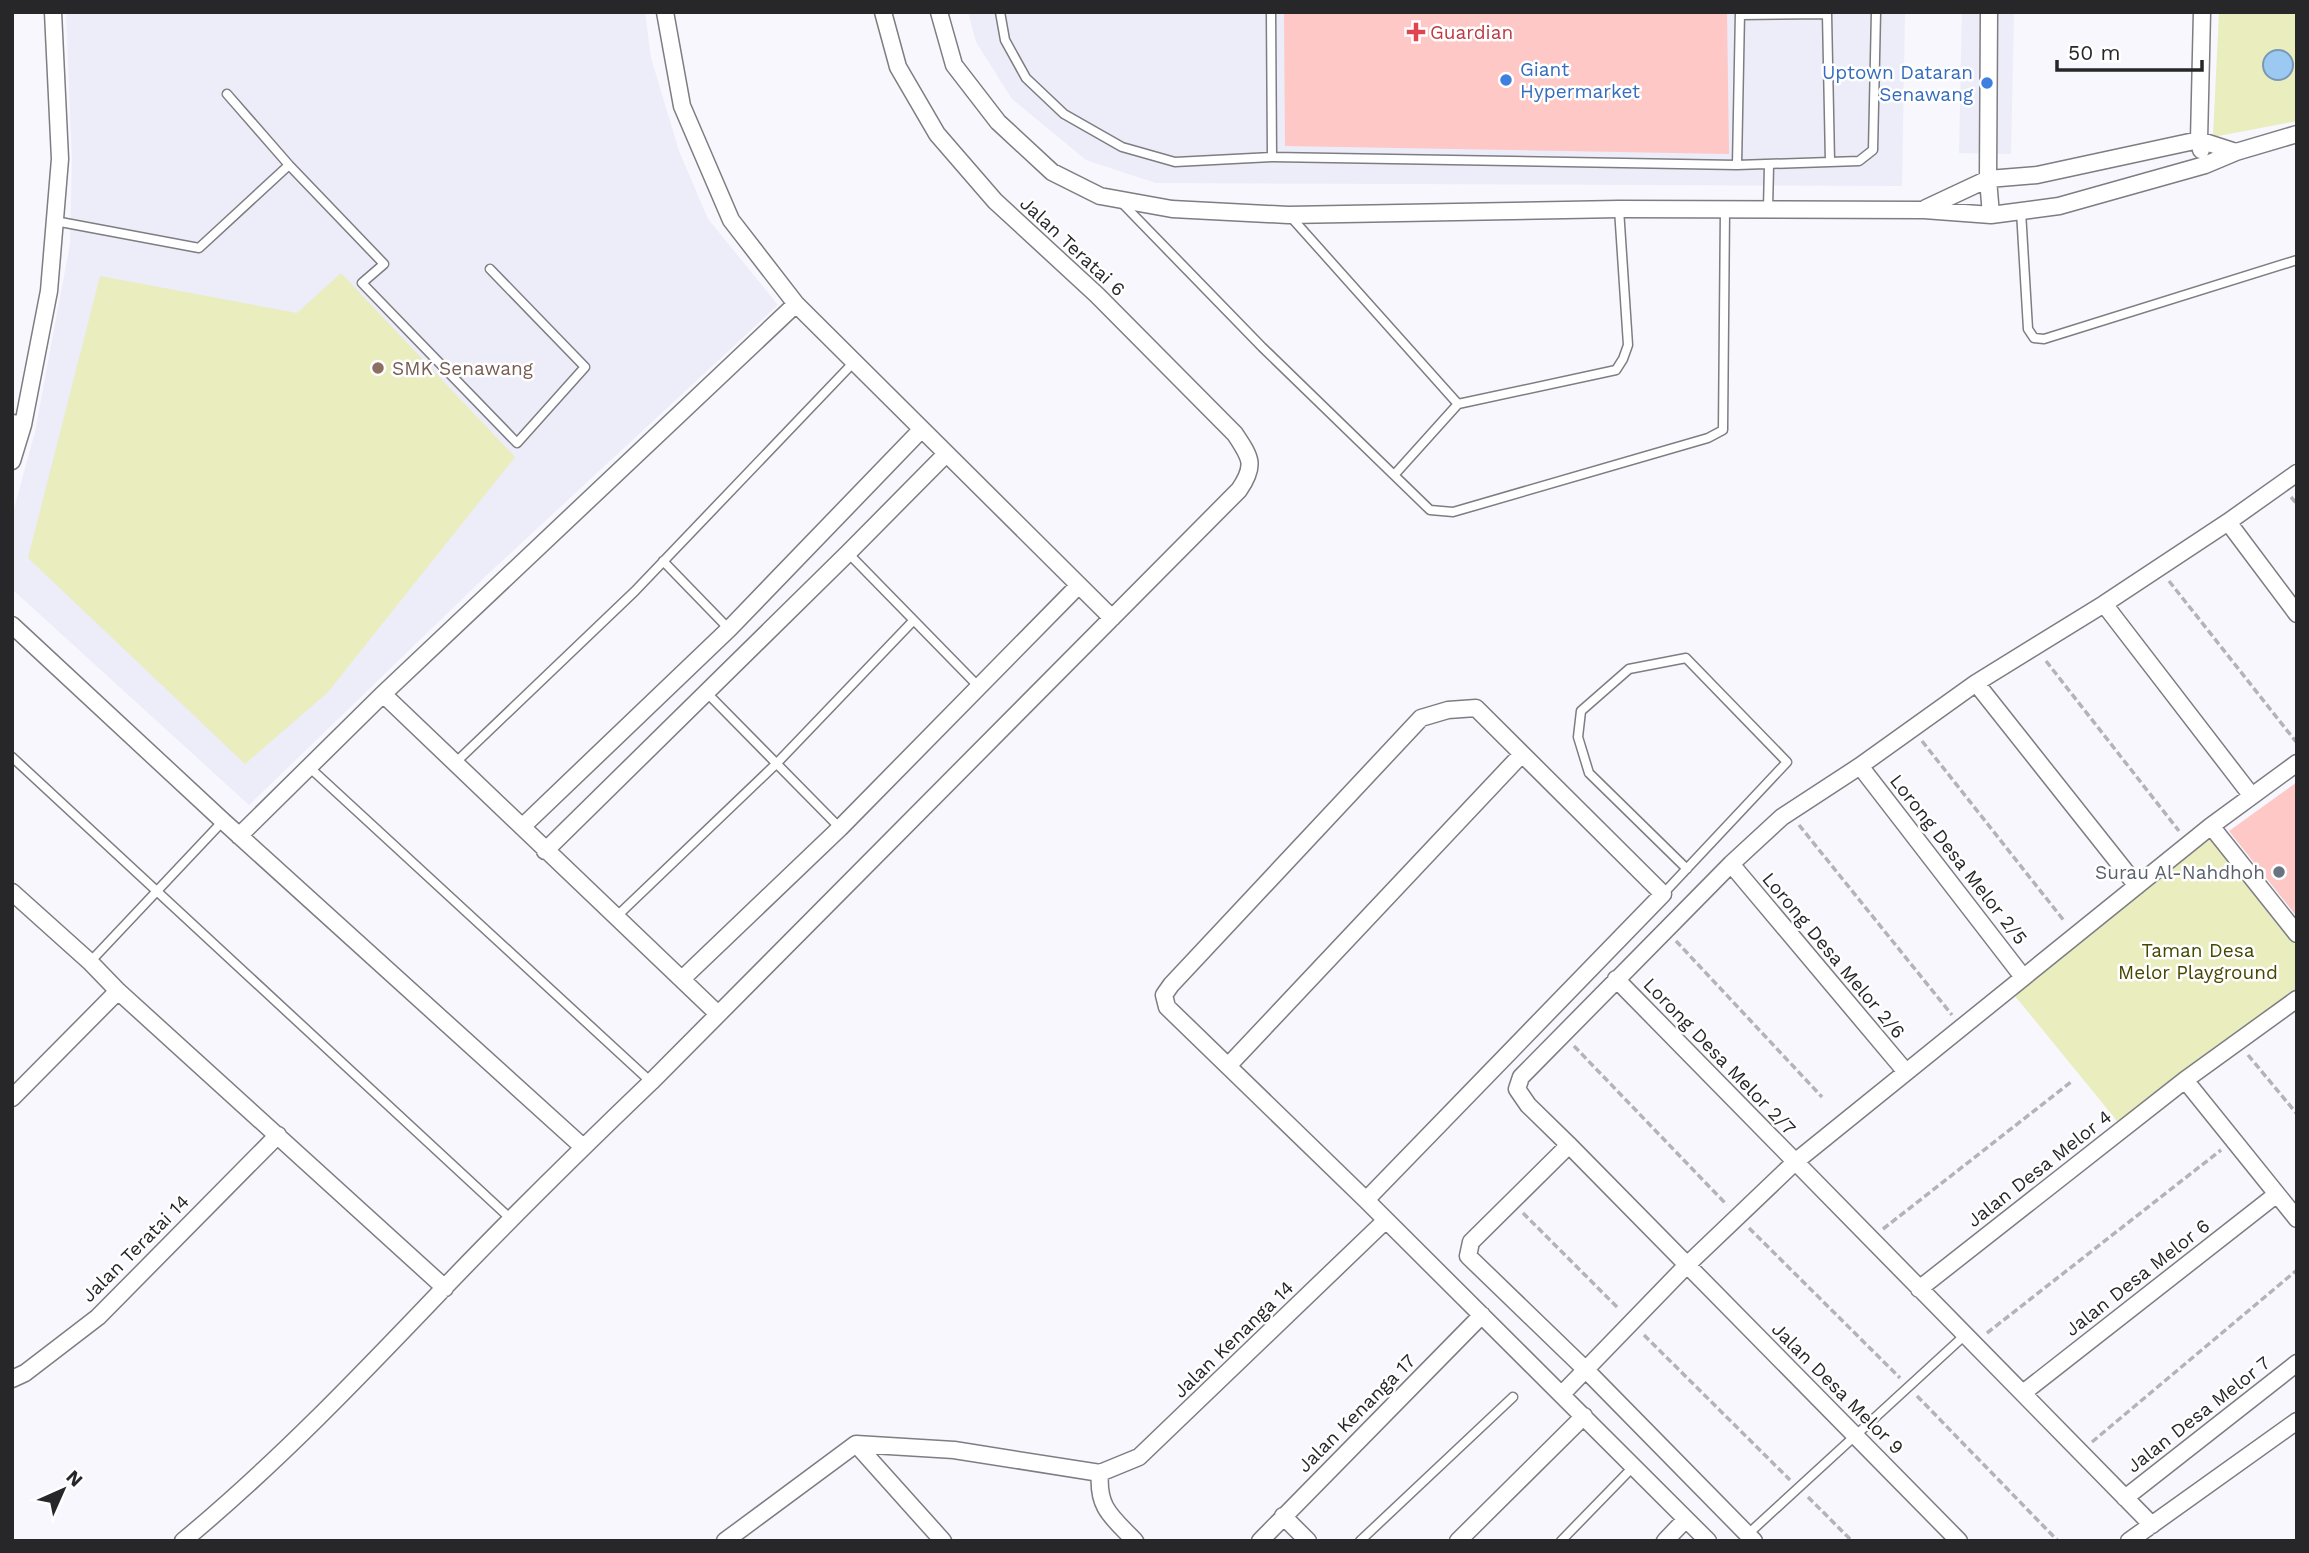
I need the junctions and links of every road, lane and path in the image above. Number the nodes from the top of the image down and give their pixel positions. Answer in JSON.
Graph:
{"nodes":[{"id":1,"x":53,"y":12,"type":"edge"},
{"id":2,"x":666,"y":12,"type":"edge"},
{"id":3,"x":883,"y":12,"type":"edge"},
{"id":4,"x":939,"y":12,"type":"edge"},
{"id":5,"x":1000,"y":12,"type":"edge"},
{"id":6,"x":1271,"y":12,"type":"edge"},
{"id":7,"x":1876,"y":12,"type":"edge"},
{"id":8,"x":1989,"y":12,"type":"edge"},
{"id":9,"x":2202,"y":12,"type":"edge"},
{"id":10,"x":1792,"y":13,"type":"edge"},
{"id":11,"x":1827,"y":13,"type":"edge"},
{"id":12,"x":1740,"y":14,"type":"edge"},
{"id":13,"x":227,"y":94,"type":"dead end"},
{"id":14,"x":2297,"y":134,"type":"edge"},
{"id":15,"x":2199,"y":140,"type":"junction"},
{"id":16,"x":2236,"y":152,"type":"junction"},
{"id":17,"x":1272,"y":157,"type":"junction"},
{"id":18,"x":1830,"y":162,"type":"junction"},
{"id":19,"x":289,"y":165,"type":"junction"},
{"id":20,"x":1737,"y":165,"type":"junction"},
{"id":21,"x":1769,"y":165,"type":"junction"},
{"id":22,"x":2205,"y":165,"type":"junction"},
{"id":23,"x":1987,"y":178,"type":"junction"},
{"id":24,"x":1119,"y":200,"type":"junction"},
{"id":25,"x":1619,"y":209,"type":"junction"},
{"id":26,"x":1725,"y":209,"type":"junction"},
{"id":27,"x":1768,"y":209,"type":"junction"},
{"id":28,"x":1924,"y":209,"type":"junction"},
{"id":29,"x":2021,"y":211,"type":"junction"},
{"id":30,"x":1289,"y":215,"type":"junction"},
{"id":31,"x":1991,"y":215,"type":"junction"},
{"id":32,"x":55,"y":222,"type":"junction"},
{"id":33,"x":2297,"y":260,"type":"edge"},
{"id":34,"x":490,"y":269,"type":"dead end"},
{"id":35,"x":796,"y":304,"type":"junction"},
{"id":36,"x":855,"y":362,"type":"junction"},
{"id":37,"x":1458,"y":404,"type":"junction"},
{"id":38,"x":18,"y":424,"type":"edge"},
{"id":39,"x":921,"y":429,"type":"junction"},
{"id":40,"x":946,"y":454,"type":"junction"},
{"id":41,"x":12,"y":461,"type":"edge"},
{"id":42,"x":2297,"y":473,"type":"edge"},
{"id":43,"x":1395,"y":474,"type":"junction"},
{"id":44,"x":2228,"y":522,"type":"junction"},
{"id":45,"x":848,"y":553,"type":"junction"},
{"id":46,"x":663,"y":561,"type":"junction"},
{"id":47,"x":2158,"y":568,"type":"junction"},
{"id":48,"x":1079,"y":585,"type":"junction"},
{"id":49,"x":2104,"y":604,"type":"junction"},
{"id":50,"x":2297,"y":614,"type":"edge"},
{"id":51,"x":1112,"y":618,"type":"junction"},
{"id":52,"x":913,"y":621,"type":"junction"},
{"id":53,"x":12,"y":625,"type":"edge"},
{"id":54,"x":729,"y":629,"type":"junction"},
{"id":55,"x":2034,"y":647,"type":"junction"},
{"id":56,"x":1976,"y":683,"type":"junction"},
{"id":57,"x":979,"y":687,"type":"junction"},
{"id":58,"x":706,"y":692,"type":"junction"},
{"id":59,"x":383,"y":694,"type":"junction"},
{"id":60,"x":1912,"y":729,"type":"junction"},
{"id":61,"x":2297,"y":743,"type":"edge"},
{"id":62,"x":1522,"y":754,"type":"junction"},
{"id":63,"x":12,"y":757,"type":"edge"},
{"id":64,"x":777,"y":763,"type":"junction"},
{"id":65,"x":454,"y":764,"type":"junction"},
{"id":66,"x":2297,"y":764,"type":"edge"},
{"id":67,"x":1860,"y":766,"type":"junction"},
{"id":68,"x":309,"y":767,"type":"junction"},
{"id":69,"x":2251,"y":795,"type":"junction"},
{"id":70,"x":1789,"y":812,"type":"junction"},
{"id":71,"x":223,"y":821,"type":"junction"},
{"id":72,"x":522,"y":827,"type":"junction"},
{"id":73,"x":2211,"y":827,"type":"junction"},
{"id":74,"x":840,"y":828,"type":"junction"},
{"id":75,"x":239,"y":836,"type":"junction"},
{"id":76,"x":2189,"y":844,"type":"junction"},
{"id":77,"x":545,"y":851,"type":"junction"},
{"id":78,"x":1731,"y":864,"type":"junction"},
{"id":79,"x":1687,"y":869,"type":"junction"},
{"id":80,"x":2137,"y":886,"type":"junction"},
{"id":81,"x":158,"y":891,"type":"junction"},
{"id":82,"x":12,"y":892,"type":"edge"},
{"id":83,"x":1663,"y":894,"type":"junction"},
{"id":84,"x":616,"y":916,"type":"junction"},
{"id":85,"x":1665,"y":930,"type":"junction"},
{"id":86,"x":2297,"y":934,"type":"edge"},
{"id":87,"x":2075,"y":936,"type":"junction"},
{"id":88,"x":90,"y":962,"type":"junction"},
{"id":89,"x":2024,"y":978,"type":"junction"},
{"id":90,"x":682,"y":979,"type":"junction"},
{"id":91,"x":1616,"y":979,"type":"junction"},
{"id":92,"x":118,"y":991,"type":"junction"},
{"id":93,"x":2297,"y":999,"type":"edge"},
{"id":94,"x":718,"y":1014,"type":"junction"},
{"id":95,"x":1962,"y":1027,"type":"junction"},
{"id":96,"x":1563,"y":1035,"type":"junction"},
{"id":97,"x":2238,"y":1042,"type":"junction"},
{"id":98,"x":1228,"y":1066,"type":"junction"},
{"id":99,"x":1906,"y":1072,"type":"junction"},
{"id":100,"x":2185,"y":1080,"type":"junction"},
{"id":101,"x":651,"y":1082,"type":"junction"},
{"id":102,"x":2071,"y":1082,"type":"dead end"},
{"id":103,"x":1822,"y":1097,"type":"dead end"},
{"id":104,"x":12,"y":1098,"type":"edge"},
{"id":105,"x":2297,"y":1114,"type":"edge"},
{"id":106,"x":278,"y":1135,"type":"junction"},
{"id":107,"x":2233,"y":1140,"type":"junction"},
{"id":108,"x":1569,"y":1144,"type":"junction"},
{"id":109,"x":583,"y":1147,"type":"junction"},
{"id":110,"x":1795,"y":1162,"type":"junction"},
{"id":111,"x":2277,"y":1194,"type":"junction"},
{"id":112,"x":1366,"y":1200,"type":"junction"},
{"id":113,"x":1512,"y":1201,"type":"junction"},
{"id":114,"x":1738,"y":1216,"type":"junction"},
{"id":115,"x":2297,"y":1219,"type":"edge"},
{"id":116,"x":512,"y":1220,"type":"junction"},
{"id":117,"x":1386,"y":1220,"type":"junction"},
{"id":118,"x":1870,"y":1238,"type":"junction"},
{"id":119,"x":1687,"y":1265,"type":"junction"},
{"id":120,"x":2297,"y":1270,"type":"edge"},
{"id":121,"x":444,"y":1288,"type":"junction"},
{"id":122,"x":1919,"y":1289,"type":"junction"},
{"id":123,"x":1482,"y":1315,"type":"junction"},
{"id":124,"x":1632,"y":1322,"type":"junction"},
{"id":125,"x":1969,"y":1339,"type":"junction"},
{"id":126,"x":2297,"y":1363,"type":"edge"},
{"id":127,"x":1586,"y":1370,"type":"junction"},
{"id":128,"x":12,"y":1380,"type":"edge"},
{"id":129,"x":1909,"y":1387,"type":"junction"},
{"id":130,"x":2022,"y":1394,"type":"junction"},
{"id":131,"x":1562,"y":1395,"type":"junction"},
{"id":132,"x":1513,"y":1397,"type":"dead end"},
{"id":133,"x":1584,"y":1416,"type":"junction"},
{"id":134,"x":2297,"y":1420,"type":"edge"},
{"id":135,"x":1855,"y":1435,"type":"junction"},
{"id":136,"x":856,"y":1444,"type":"junction"},
{"id":137,"x":2080,"y":1452,"type":"junction"},
{"id":138,"x":1633,"y":1467,"type":"junction"},
{"id":139,"x":1100,"y":1473,"type":"junction"},
{"id":140,"x":1798,"y":1488,"type":"junction"},
{"id":141,"x":2125,"y":1498,"type":"junction"},
{"id":142,"x":1283,"y":1516,"type":"junction"},
{"id":143,"x":1686,"y":1519,"type":"junction"},
{"id":144,"x":2152,"y":1525,"type":"junction"},
{"id":145,"x":1751,"y":1537,"type":"edge"},
{"id":146,"x":183,"y":1541,"type":"edge"},
{"id":147,"x":725,"y":1541,"type":"edge"},
{"id":148,"x":943,"y":1541,"type":"edge"},
{"id":149,"x":1135,"y":1541,"type":"edge"},
{"id":150,"x":1260,"y":1541,"type":"edge"},
{"id":151,"x":1308,"y":1541,"type":"edge"},
{"id":152,"x":1360,"y":1541,"type":"edge"},
{"id":153,"x":1458,"y":1541,"type":"edge"},
{"id":154,"x":1561,"y":1541,"type":"edge"},
{"id":155,"x":1665,"y":1541,"type":"edge"},
{"id":156,"x":1708,"y":1541,"type":"edge"},
{"id":157,"x":1852,"y":1541,"type":"edge"},
{"id":158,"x":1959,"y":1541,"type":"edge"},
{"id":159,"x":2058,"y":1541,"type":"edge"},
{"id":160,"x":2129,"y":1541,"type":"edge"}],
"edges":[{"from":1,"to":32,"type":"street"},
{"from":2,"to":35,"type":"street"},
{"from":3,"to":51,"type":"street","name":"Jalan Teratai 6"},
{"from":4,"to":24,"type":"street"},
{"from":5,"to":17,"type":"lane"},
{"from":6,"to":17,"type":"lane"},
{"from":7,"to":18,"type":"lane"},
{"from":8,"to":23,"type":"street"},
{"from":9,"to":15,"type":"street"},
{"from":10,"to":11,"type":"lane"},
{"from":10,"to":12,"type":"lane"},
{"from":11,"to":18,"type":"lane"},
{"from":12,"to":20,"type":"lane"},
{"from":13,"to":19,"type":"lane"},
{"from":14,"to":16,"type":"street"},
{"from":15,"to":16,"type":"street"},
{"from":15,"to":22,"type":"street"},
{"from":15,"to":23,"type":"street"},
{"from":16,"to":22,"type":"street"},
{"from":17,"to":20,"type":"lane"},
{"from":18,"to":21,"type":"lane"},
{"from":19,"to":32,"type":"lane"},
{"from":19,"to":34,"type":"lane"},
{"from":20,"to":21,"type":"lane"},
{"from":21,"to":27,"type":"lane"},
{"from":22,"to":29,"type":"street"},
{"from":23,"to":28,"type":"street"},
{"from":23,"to":31,"type":"street"},
{"from":24,"to":30,"type":"street"},
{"from":24,"to":43,"type":"lane"},
{"from":25,"to":26,"type":"street"},
{"from":25,"to":30,"type":"street"},
{"from":25,"to":37,"type":"lane"},
{"from":26,"to":27,"type":"street"},
{"from":26,"to":43,"type":"lane"},
{"from":27,"to":28,"type":"street"},
{"from":28,"to":31,"type":"street"},
{"from":29,"to":31,"type":"street"},
{"from":29,"to":33,"type":"lane"},
{"from":30,"to":37,"type":"lane"},
{"from":32,"to":38,"type":"street"},
{"from":35,"to":36,"type":"street"},
{"from":35,"to":59,"type":"street"},
{"from":36,"to":39,"type":"street"},
{"from":36,"to":46,"type":"lane"},
{"from":37,"to":43,"type":"lane"},
{"from":38,"to":41,"type":"street"},
{"from":39,"to":40,"type":"street"},
{"from":39,"to":54,"type":"street"},
{"from":40,"to":45,"type":"street"},
{"from":40,"to":48,"type":"street"},
{"from":42,"to":44,"type":"street"},
{"from":44,"to":47,"type":"street"},
{"from":44,"to":50,"type":"street"},
{"from":45,"to":52,"type":"lane"},
{"from":45,"to":58,"type":"street"},
{"from":46,"to":54,"type":"lane"},
{"from":46,"to":65,"type":"lane"},
{"from":47,"to":49,"type":"street"},
{"from":47,"to":61,"type":"path"},
{"from":48,"to":51,"type":"street"},
{"from":48,"to":57,"type":"street"},
{"from":49,"to":55,"type":"street"},
{"from":49,"to":69,"type":"street"},
{"from":51,"to":94,"type":"street"},
{"from":52,"to":57,"type":"lane"},
{"from":52,"to":64,"type":"lane"},
{"from":53,"to":71,"type":"street"},
{"from":54,"to":72,"type":"street"},
{"from":55,"to":56,"type":"street"},
{"from":55,"to":76,"type":"path"},
{"from":56,"to":60,"type":"street"},
{"from":56,"to":80,"type":"street"},
{"from":57,"to":74,"type":"street"},
{"from":58,"to":64,"type":"lane"},
{"from":58,"to":77,"type":"street"},
{"from":59,"to":65,"type":"street"},
{"from":59,"to":68,"type":"street"},
{"from":60,"to":67,"type":"street"},
{"from":60,"to":87,"type":"path"},
{"from":62,"to":83,"type":"street"},
{"from":62,"to":98,"type":"street"},
{"from":62,"to":98,"type":"street"},
{"from":63,"to":81,"type":"lane"},
{"from":64,"to":74,"type":"lane"},
{"from":64,"to":84,"type":"lane"},
{"from":65,"to":72,"type":"street"},
{"from":66,"to":69,"type":"street"},
{"from":67,"to":70,"type":"street"},
{"from":67,"to":89,"type":"street","name":"Lorong Desa Melor 2/5"},
{"from":68,"to":75,"type":"street"},
{"from":68,"to":101,"type":"lane"},
{"from":69,"to":73,"type":"street"},
{"from":70,"to":78,"type":"street"},
{"from":70,"to":95,"type":"path"},
{"from":71,"to":75,"type":"street"},
{"from":71,"to":81,"type":"lane"},
{"from":72,"to":77,"type":"street"},
{"from":73,"to":76,"type":"street"},
{"from":73,"to":86,"type":"street"},
{"from":74,"to":90,"type":"street"},
{"from":75,"to":109,"type":"street"},
{"from":76,"to":80,"type":"street"},
{"from":77,"to":84,"type":"street"},
{"from":78,"to":85,"type":"street"},
{"from":78,"to":99,"type":"street","name":"Lorong Desa Melor 2/6"},
{"from":79,"to":79,"type":"lane"},
{"from":79,"to":83,"type":"lane"},
{"from":80,"to":87,"type":"street"},
{"from":81,"to":88,"type":"lane"},
{"from":81,"to":116,"type":"lane"},
{"from":82,"to":88,"type":"street"},
{"from":83,"to":112,"type":"street"},
{"from":84,"to":90,"type":"street"},
{"from":85,"to":91,"type":"street"},
{"from":85,"to":103,"type":"path"},
{"from":87,"to":89,"type":"street"},
{"from":88,"to":92,"type":"street"},
{"from":89,"to":95,"type":"street"},
{"from":90,"to":94,"type":"street"},
{"from":91,"to":96,"type":"street"},
{"from":91,"to":110,"type":"street","name":"Lorong Desa Melor 2/7"},
{"from":92,"to":104,"type":"street"},
{"from":92,"to":106,"type":"street"},
{"from":93,"to":97,"type":"street","name":"Jalan Desa Melor 4"},
{"from":94,"to":101,"type":"street"},
{"from":95,"to":99,"type":"street"},
{"from":96,"to":108,"type":"street","name":"Jalan Desa Melor 9"},
{"from":96,"to":114,"type":"path"},
{"from":97,"to":100,"type":"street","name":"Jalan Desa Melor 4"},
{"from":97,"to":105,"type":"path"},
{"from":98,"to":112,"type":"street"},
{"from":99,"to":110,"type":"street"},
{"from":100,"to":107,"type":"street"},
{"from":100,"to":122,"type":"street","name":"Jalan Desa Melor 4"},
{"from":101,"to":109,"type":"street"},
{"from":102,"to":118,"type":"path"},
{"from":106,"to":121,"type":"street"},
{"from":106,"to":128,"type":"street","name":"Jalan Teratai 14"},
{"from":107,"to":111,"type":"street"},
{"from":107,"to":125,"type":"path"},
{"from":108,"to":113,"type":"street"},
{"from":108,"to":119,"type":"street","name":"Jalan Desa Melor 9"},
{"from":109,"to":116,"type":"street"},
{"from":110,"to":114,"type":"street"},
{"from":110,"to":118,"type":"street","name":"Lorong Desa Melor 2/7"},
{"from":111,"to":115,"type":"street"},
{"from":111,"to":130,"type":"street","name":"Jalan Desa Melor 6"},
{"from":112,"to":117,"type":"street"},
{"from":113,"to":124,"type":"path"},
{"from":113,"to":127,"type":"street"},
{"from":114,"to":119,"type":"street"},
{"from":114,"to":129,"type":"path"},
{"from":116,"to":121,"type":"street"},
{"from":117,"to":123,"type":"street"},
{"from":117,"to":139,"type":"street","name":"Jalan Kenanga 14"},
{"from":118,"to":122,"type":"street","name":"Lorong Desa Melor 2/7"},
{"from":119,"to":124,"type":"street"},
{"from":119,"to":135,"type":"street","name":"Jalan Desa Melor 9"},
{"from":120,"to":137,"type":"path"},
{"from":121,"to":146,"type":"street"},
{"from":122,"to":125,"type":"street","name":"Lorong Desa Melor 2/7"},
{"from":123,"to":131,"type":"street"},
{"from":123,"to":142,"type":"street","name":"Jalan Kenanga 17"},
{"from":124,"to":127,"type":"street"},
{"from":124,"to":140,"type":"path"},
{"from":125,"to":129,"type":"lane"},
{"from":125,"to":130,"type":"street","name":"Lorong Desa Melor 2/7"},
{"from":126,"to":141,"type":"street","name":"Jalan Desa Melor 7"},
{"from":127,"to":131,"type":"street"},
{"from":127,"to":145,"type":"street"},
{"from":129,"to":135,"type":"lane"},
{"from":129,"to":159,"type":"path"},
{"from":130,"to":137,"type":"street","name":"Lorong Desa Melor 2/7"},
{"from":131,"to":133,"type":"street"},
{"from":132,"to":152,"type":"lane"},
{"from":133,"to":138,"type":"street"},
{"from":133,"to":153,"type":"street"},
{"from":134,"to":144,"type":"street"},
{"from":135,"to":140,"type":"lane"},
{"from":135,"to":158,"type":"street","name":"Jalan Desa Melor 9"},
{"from":136,"to":139,"type":"street"},
{"from":136,"to":147,"type":"street"},
{"from":136,"to":148,"type":"street"},
{"from":137,"to":141,"type":"street","name":"Lorong Desa Melor 2/7"},
{"from":138,"to":143,"type":"street"},
{"from":138,"to":154,"type":"lane"},
{"from":139,"to":149,"type":"street"},
{"from":140,"to":145,"type":"lane"},
{"from":140,"to":157,"type":"path"},
{"from":141,"to":144,"type":"street","name":"Lorong Desa Melor 2/7"},
{"from":142,"to":150,"type":"street","name":"Jalan Kenanga 17"},
{"from":142,"to":151,"type":"street"},
{"from":143,"to":155,"type":"street"},
{"from":143,"to":156,"type":"street"},
{"from":144,"to":160,"type":"street"}]}
